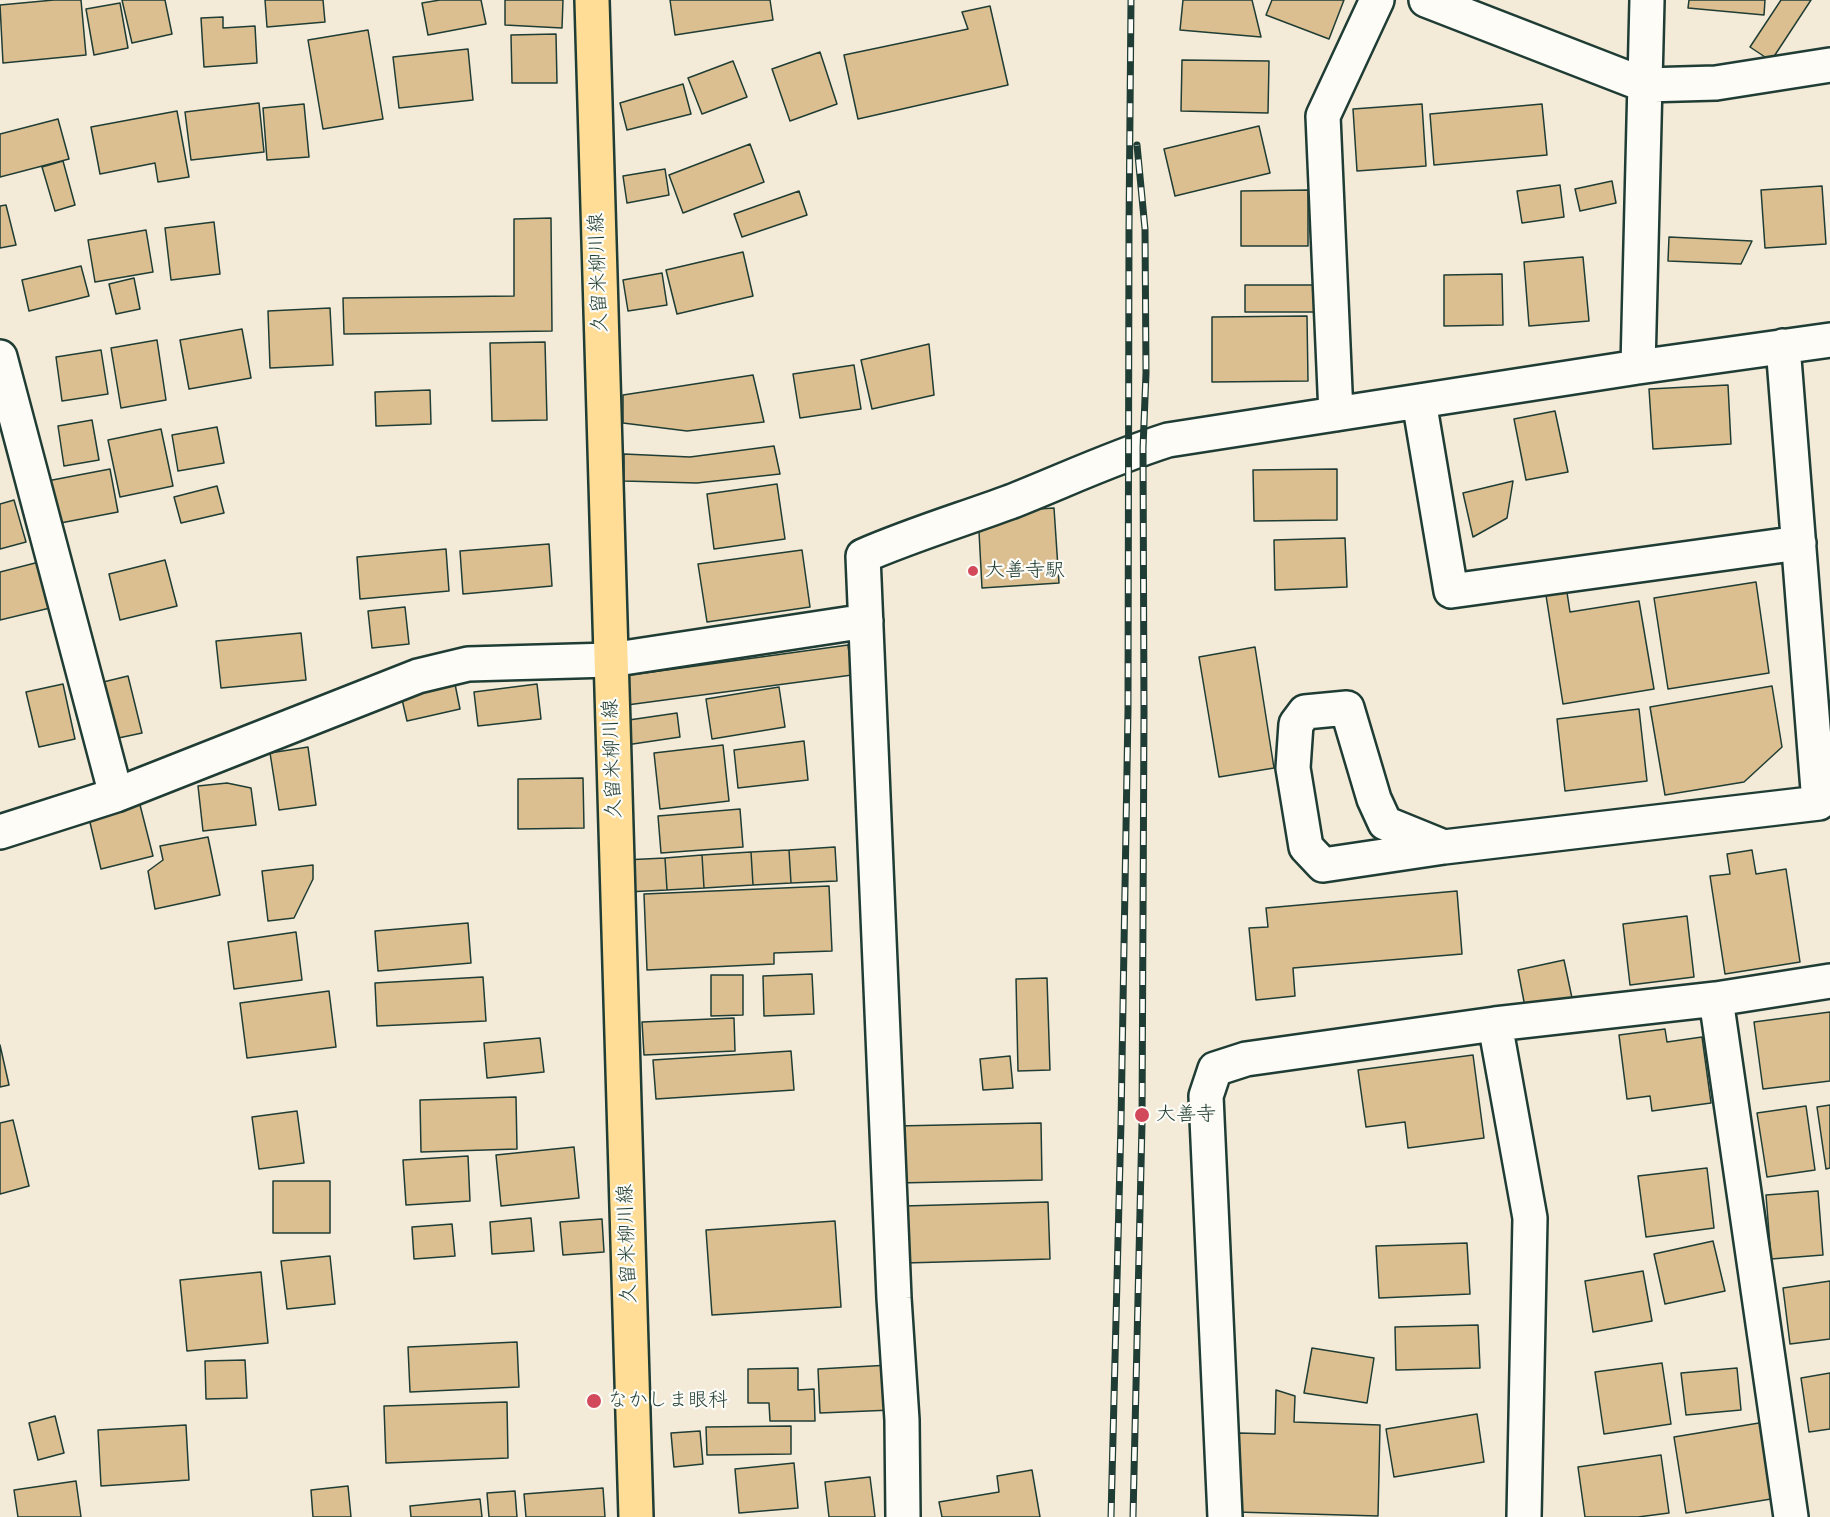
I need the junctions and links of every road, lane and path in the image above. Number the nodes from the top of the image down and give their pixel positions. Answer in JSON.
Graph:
{"nodes":[{"id":1,"x":592,"y":0,"type":"edge"},
{"id":2,"x":1377,"y":0,"type":"edge"},
{"id":3,"x":1426,"y":0,"type":"edge"},
{"id":4,"x":1647,"y":0,"type":"edge"},
{"id":5,"x":1830,"y":65,"type":"edge"},
{"id":6,"x":1645,"y":85,"type":"junction"},
{"id":7,"x":1830,"y":340,"type":"edge"},
{"id":8,"x":1783,"y":346,"type":"junction"},
{"id":9,"x":0,"y":357,"type":"edge"},
{"id":10,"x":1638,"y":367,"type":"junction"},
{"id":11,"x":1419,"y":401,"type":"junction"},
{"id":12,"x":1336,"y":414,"type":"junction"},
{"id":13,"x":1799,"y":543,"type":"junction"},
{"id":14,"x":866,"y":621,"type":"junction"},
{"id":15,"x":610,"y":660,"type":"junction"},
{"id":16,"x":116,"y":795,"type":"junction"},
{"id":17,"x":1825,"y":813,"type":"edge"},
{"id":18,"x":0,"y":832,"type":"edge"},
{"id":19,"x":1444,"y":847,"type":"junction"},
{"id":20,"x":1830,"y":981,"type":"edge"},
{"id":21,"x":1716,"y":999,"type":"junction"},
{"id":22,"x":1495,"y":1024,"type":"junction"},
{"id":23,"x":636,"y":1517,"type":"edge"},
{"id":24,"x":903,"y":1517,"type":"edge"},
{"id":25,"x":1225,"y":1517,"type":"edge"},
{"id":26,"x":1524,"y":1517,"type":"edge"},
{"id":27,"x":1791,"y":1517,"type":"edge"}],
"edges":[{"from":1,"to":15,"type":"main road","name":"久留米柳川線"},
{"from":2,"to":12,"type":"street"},
{"from":3,"to":6,"type":"street"},
{"from":4,"to":6,"type":"street"},
{"from":5,"to":6,"type":"street"},
{"from":6,"to":10,"type":"street"},
{"from":7,"to":8,"type":"street"},
{"from":8,"to":10,"type":"street"},
{"from":8,"to":13,"type":"street"},
{"from":9,"to":16,"type":"street"},
{"from":10,"to":11,"type":"street"},
{"from":11,"to":12,"type":"street"},
{"from":11,"to":13,"type":"street"},
{"from":12,"to":14,"type":"street"},
{"from":13,"to":17,"type":"street"},
{"from":14,"to":15,"type":"street"},
{"from":14,"to":24,"type":"street"},
{"from":15,"to":16,"type":"street"},
{"from":15,"to":23,"type":"main road","name":"久留米柳川線"},
{"from":16,"to":18,"type":"street"},
{"from":17,"to":19,"type":"street"},
{"from":19,"to":19,"type":"street"},
{"from":20,"to":21,"type":"street"},
{"from":21,"to":22,"type":"street"},
{"from":21,"to":27,"type":"street"},
{"from":22,"to":25,"type":"street"},
{"from":22,"to":26,"type":"street"}]}
